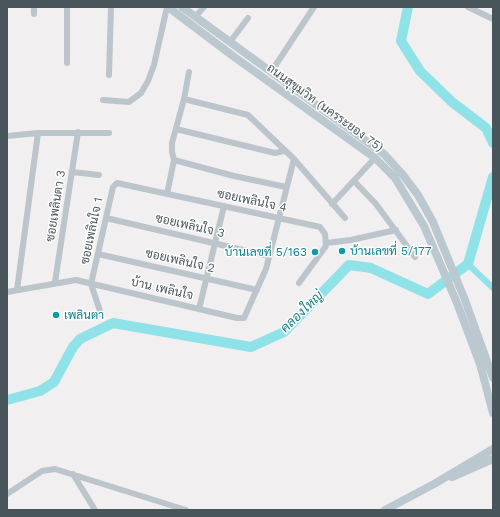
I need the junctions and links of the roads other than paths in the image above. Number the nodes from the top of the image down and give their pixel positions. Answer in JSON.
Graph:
{"nodes":[{"id":1,"x":34,"y":7,"type":"edge"},
{"id":2,"x":67,"y":7,"type":"edge"},
{"id":3,"x":111,"y":7,"type":"edge"},
{"id":4,"x":167,"y":7,"type":"edge"},
{"id":5,"x":182,"y":7,"type":"edge"},
{"id":6,"x":204,"y":7,"type":"edge"},
{"id":7,"x":314,"y":7,"type":"edge"},
{"id":8,"x":468,"y":7,"type":"edge"},
{"id":9,"x":34,"y":14,"type":"dead end"},
{"id":10,"x":195,"y":17,"type":"junction"},
{"id":11,"x":248,"y":18,"type":"dead end"},
{"id":12,"x":493,"y":19,"type":"edge"},
{"id":13,"x":230,"y":42,"type":"junction"},
{"id":14,"x":67,"y":63,"type":"dead end"},
{"id":15,"x":189,"y":72,"type":"dead end"},
{"id":16,"x":271,"y":72,"type":"junction"},
{"id":17,"x":109,"y":75,"type":"dead end"},
{"id":18,"x":299,"y":92,"type":"junction"},
{"id":19,"x":184,"y":99,"type":"junction"},
{"id":20,"x":103,"y":100,"type":"dead end"},
{"id":21,"x":294,"y":100,"type":"junction"},
{"id":22,"x":176,"y":129,"type":"junction"},
{"id":23,"x":78,"y":132,"type":"junction"},
{"id":24,"x":38,"y":133,"type":"junction"},
{"id":25,"x":109,"y":134,"type":"dead end"},
{"id":26,"x":7,"y":136,"type":"edge"},
{"id":27,"x":284,"y":151,"type":"junction"},
{"id":28,"x":376,"y":158,"type":"junction"},
{"id":29,"x":174,"y":160,"type":"junction"},
{"id":30,"x":294,"y":160,"type":"junction"},
{"id":31,"x":72,"y":172,"type":"junction"},
{"id":32,"x":99,"y":175,"type":"dead end"},
{"id":33,"x":354,"y":181,"type":"junction"},
{"id":34,"x":115,"y":184,"type":"joint"},
{"id":35,"x":286,"y":187,"type":"junction"},
{"id":36,"x":167,"y":194,"type":"junction"},
{"id":37,"x":332,"y":204,"type":"junction"},
{"id":38,"x":224,"y":206,"type":"junction"},
{"id":39,"x":106,"y":218,"type":"junction"},
{"id":40,"x":278,"y":218,"type":"junction"},
{"id":41,"x":345,"y":218,"type":"dead end"},
{"id":42,"x":396,"y":230,"type":"junction"},
{"id":43,"x":215,"y":243,"type":"junction"},
{"id":44,"x":326,"y":243,"type":"junction"},
{"id":45,"x":98,"y":254,"type":"junction"},
{"id":46,"x":269,"y":256,"type":"junction"},
{"id":47,"x":415,"y":257,"type":"dead end"},
{"id":48,"x":206,"y":278,"type":"junction"},
{"id":49,"x":56,"y":282,"type":"junction"},
{"id":50,"x":299,"y":283,"type":"dead end"},
{"id":51,"x":91,"y":284,"type":"junction"},
{"id":52,"x":17,"y":290,"type":"junction"},
{"id":53,"x":257,"y":290,"type":"junction"},
{"id":54,"x":7,"y":292,"type":"edge"},
{"id":55,"x":461,"y":301,"type":"junction"},
{"id":56,"x":199,"y":309,"type":"junction"},
{"id":57,"x":101,"y":314,"type":"dead end"},
{"id":58,"x":493,"y":378,"type":"edge"},
{"id":59,"x":493,"y":413,"type":"edge"},
{"id":60,"x":493,"y":449,"type":"edge"},
{"id":61,"x":493,"y":459,"type":"edge"},
{"id":62,"x":484,"y":463,"type":"junction"},
{"id":63,"x":493,"y":463,"type":"edge"},
{"id":64,"x":73,"y":474,"type":"junction"},
{"id":65,"x":434,"y":484,"type":"junction"},
{"id":66,"x":7,"y":494,"type":"edge"},
{"id":67,"x":95,"y":510,"type":"edge"},
{"id":68,"x":186,"y":510,"type":"edge"},
{"id":69,"x":385,"y":510,"type":"edge"}],
"edges":[{"from":1,"to":9,"type":"street"},
{"from":2,"to":14,"type":"street"},
{"from":3,"to":17,"type":"street"},
{"from":4,"to":20,"type":"street"},
{"from":4,"to":21,"type":"street","name":"ถนนสุขุมวิท (นครระยอง 75)"},
{"from":5,"to":10,"type":"street","name":"ถนนสุขุมวิท (นครระยอง 75)"},
{"from":6,"to":10,"type":"street"},
{"from":7,"to":16,"type":"street"},
{"from":8,"to":12,"type":"street"},
{"from":10,"to":13,"type":"street","name":"ถนนสุขุมวิท (นครระยอง 75)"},
{"from":11,"to":13,"type":"street"},
{"from":13,"to":16,"type":"street","name":"ถนนสุขุมวิท (นครระยอง 75)"},
{"from":15,"to":19,"type":"street"},
{"from":16,"to":18,"type":"street","name":"ถนนสุขุมวิท (นครระยอง 75)"},
{"from":18,"to":21,"type":"street"},
{"from":18,"to":55,"type":"street","name":"ถนนสุขุมวิท (นครระยอง 75)"},
{"from":19,"to":22,"type":"street"},
{"from":19,"to":27,"type":"street"},
{"from":21,"to":28,"type":"street","name":"ถนนสุขุมวิท (นครระยอง 75)"},
{"from":22,"to":27,"type":"street"},
{"from":22,"to":29,"type":"street"},
{"from":23,"to":24,"type":"street"},
{"from":23,"to":25,"type":"street"},
{"from":23,"to":31,"type":"street","name":"ซอยเพลินตา 3"},
{"from":24,"to":26,"type":"street"},
{"from":24,"to":52,"type":"street"},
{"from":27,"to":30,"type":"street"},
{"from":28,"to":33,"type":"street"},
{"from":28,"to":55,"type":"street","name":"ถนนสุขุมวิท (นครระยอง 75)"},
{"from":29,"to":35,"type":"street"},
{"from":29,"to":36,"type":"street"},
{"from":30,"to":35,"type":"street"},
{"from":30,"to":37,"type":"street"},
{"from":31,"to":32,"type":"street"},
{"from":31,"to":49,"type":"street","name":"ซอยเพลินตา 3"},
{"from":33,"to":37,"type":"street"},
{"from":33,"to":42,"type":"street"},
{"from":34,"to":36,"type":"street","name":"ซอยเพลินใจ 4"},
{"from":34,"to":39,"type":"street","name":"ซอยเพลินใจ 1"},
{"from":35,"to":40,"type":"street"},
{"from":36,"to":38,"type":"street","name":"ซอยเพลินใจ 4"},
{"from":37,"to":41,"type":"street"},
{"from":38,"to":40,"type":"street","name":"ซอยเพลินใจ 4"},
{"from":38,"to":43,"type":"street"},
{"from":39,"to":43,"type":"street","name":"ซอยเพลินใจ 3"},
{"from":39,"to":45,"type":"street","name":"ซอยเพลินใจ 1"},
{"from":40,"to":44,"type":"street","name":"ซอยเพลินใจ 4"},
{"from":40,"to":46,"type":"street"},
{"from":42,"to":44,"type":"street"},
{"from":42,"to":47,"type":"street"},
{"from":43,"to":46,"type":"street","name":"ซอยเพลินใจ 3"},
{"from":43,"to":48,"type":"street"},
{"from":44,"to":50,"type":"street"},
{"from":45,"to":48,"type":"street","name":"ซอยเพลินใจ 2"},
{"from":45,"to":51,"type":"street","name":"ซอยเพลินใจ 1"},
{"from":46,"to":53,"type":"street"},
{"from":48,"to":53,"type":"street","name":"ซอยเพลินใจ 2"},
{"from":48,"to":56,"type":"street"},
{"from":49,"to":51,"type":"street","name":"บ้าน เพลินใจ"},
{"from":49,"to":52,"type":"street"},
{"from":51,"to":56,"type":"street","name":"บ้าน เพลินใจ"},
{"from":51,"to":57,"type":"street"},
{"from":52,"to":54,"type":"street"},
{"from":53,"to":56,"type":"street","name":"บ้าน เพลินใจ"},
{"from":55,"to":58,"type":"street","name":"ถนนสุขุมวิท (นครระยอง 75)"},
{"from":55,"to":59,"type":"street","name":"ถนนสุขุมวิท (นครระยอง 75)"},
{"from":60,"to":65,"type":"street"},
{"from":61,"to":62,"type":"street"},
{"from":62,"to":63,"type":"street"},
{"from":62,"to":65,"type":"street"},
{"from":64,"to":66,"type":"street"},
{"from":64,"to":67,"type":"street"},
{"from":64,"to":68,"type":"street"},
{"from":65,"to":69,"type":"street"}]}
